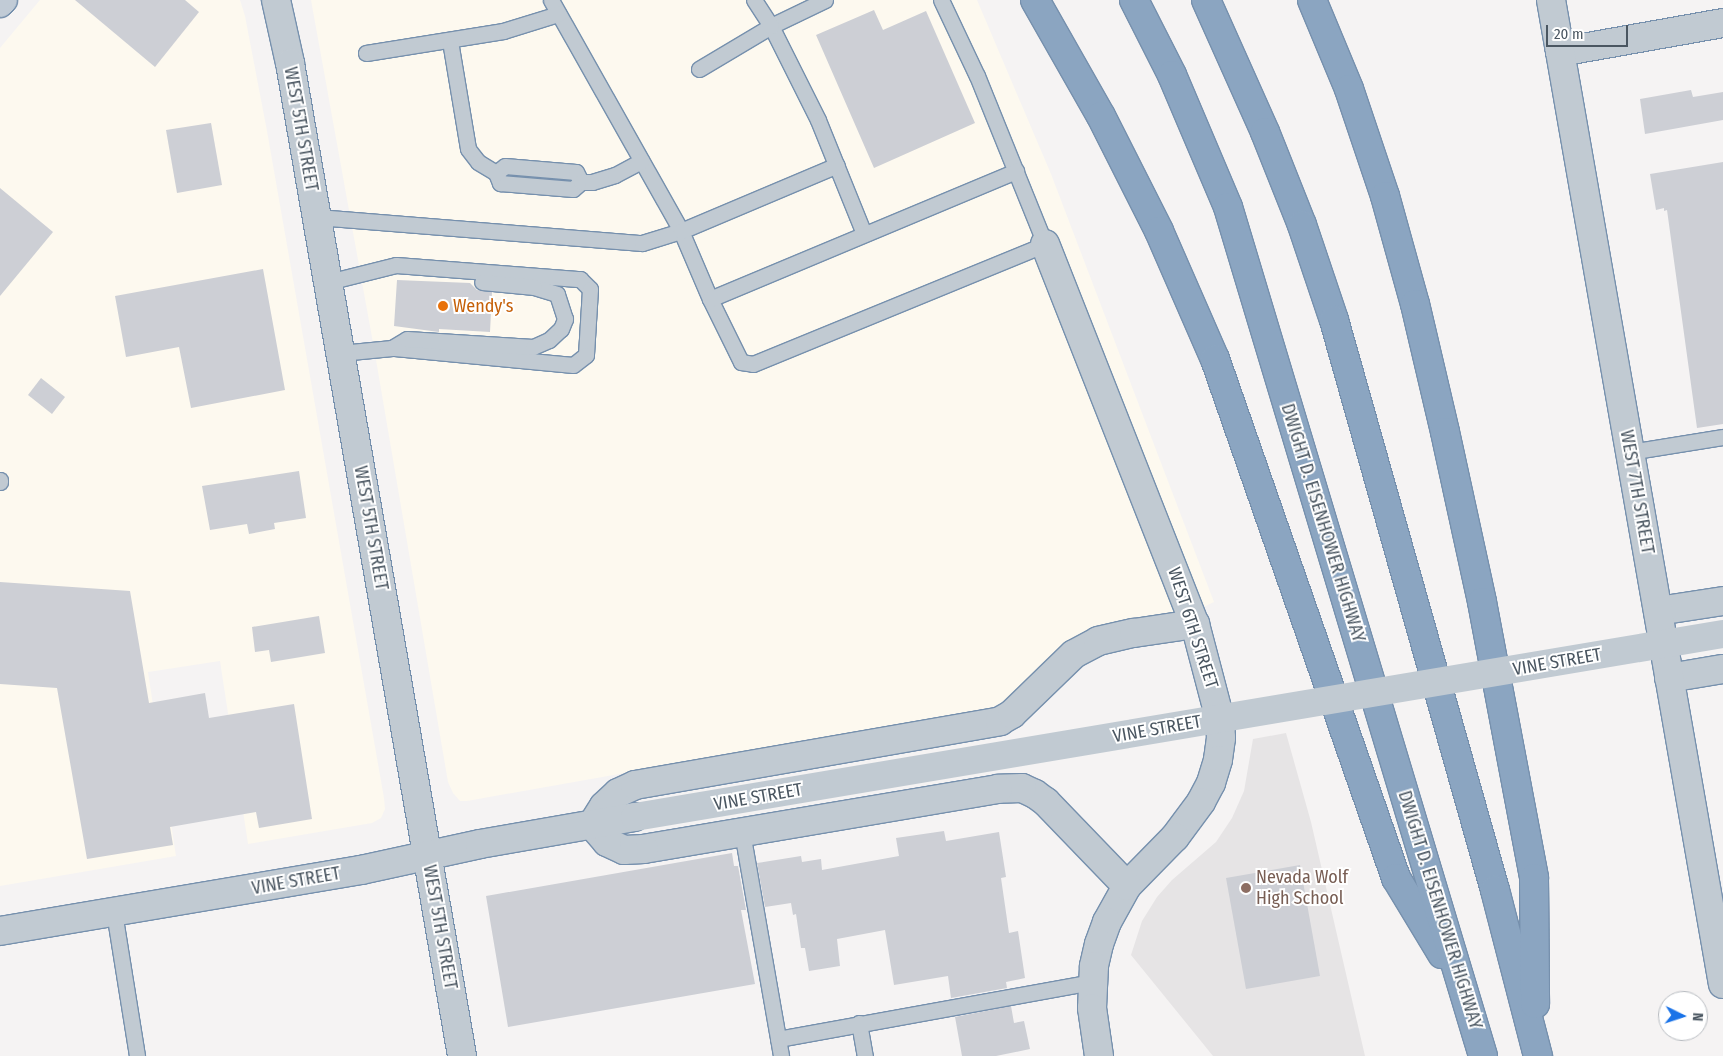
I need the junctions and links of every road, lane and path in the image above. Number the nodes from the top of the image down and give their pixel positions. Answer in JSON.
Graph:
{"nodes":[{"id":1,"x":3,"y":0,"type":"edge"},
{"id":2,"x":276,"y":0,"type":"edge"},
{"id":3,"x":551,"y":0,"type":"edge"},
{"id":4,"x":754,"y":0,"type":"edge"},
{"id":5,"x":825,"y":0,"type":"edge"},
{"id":6,"x":941,"y":0,"type":"edge"},
{"id":7,"x":1035,"y":0,"type":"edge"},
{"id":8,"x":1134,"y":0,"type":"edge"},
{"id":9,"x":1206,"y":0,"type":"edge"},
{"id":10,"x":1312,"y":0,"type":"edge"},
{"id":11,"x":1551,"y":0,"type":"edge"},
{"id":12,"x":0,"y":3,"type":"edge"},
{"id":13,"x":558,"y":14,"type":"junction"},
{"id":14,"x":1723,"y":23,"type":"edge"},
{"id":15,"x":771,"y":26,"type":"junction"},
{"id":16,"x":450,"y":41,"type":"junction"},
{"id":17,"x":1560,"y":52,"type":"junction"},
{"id":18,"x":366,"y":53,"type":"dead end"},
{"id":19,"x":699,"y":69,"type":"dead end"},
{"id":20,"x":641,"y":161,"type":"junction"},
{"id":21,"x":837,"y":165,"type":"junction"},
{"id":22,"x":1016,"y":171,"type":"junction"},
{"id":23,"x":317,"y":217,"type":"junction"},
{"id":24,"x":681,"y":231,"type":"junction"},
{"id":25,"x":864,"y":234,"type":"junction"},
{"id":26,"x":1045,"y":244,"type":"junction"},
{"id":27,"x":376,"y":271,"type":"junction"},
{"id":28,"x":328,"y":282,"type":"junction"},
{"id":29,"x":710,"y":299,"type":"junction"},
{"id":30,"x":392,"y":348,"type":"junction"},
{"id":31,"x":340,"y":353,"type":"junction"},
{"id":32,"x":1723,"y":436,"type":"edge"},
{"id":33,"x":1630,"y":452,"type":"junction"},
{"id":34,"x":1723,"y":601,"type":"edge"},
{"id":35,"x":1658,"y":611,"type":"junction"},
{"id":36,"x":1195,"y":624,"type":"junction"},
{"id":37,"x":1723,"y":634,"type":"edge"},
{"id":38,"x":1723,"y":669,"type":"edge"},
{"id":39,"x":1669,"y":678,"type":"junction"},
{"id":40,"x":592,"y":825,"type":"junction"},
{"id":41,"x":742,"y":832,"type":"junction"},
{"id":42,"x":428,"y":855,"type":"junction"},
{"id":43,"x":1127,"y":886,"type":"junction"},
{"id":44,"x":114,"y":912,"type":"junction"},
{"id":45,"x":0,"y":931,"type":"edge"},
{"id":46,"x":1092,"y":982,"type":"junction"},
{"id":47,"x":1723,"y":984,"type":"edge"},
{"id":48,"x":1464,"y":989,"type":"junction"},
{"id":49,"x":859,"y":1023,"type":"junction"},
{"id":50,"x":778,"y":1039,"type":"junction"},
{"id":51,"x":1537,"y":1053,"type":"edge"},
{"id":52,"x":137,"y":1056,"type":"edge"},
{"id":53,"x":462,"y":1056,"type":"edge"},
{"id":54,"x":781,"y":1056,"type":"edge"},
{"id":55,"x":865,"y":1056,"type":"edge"},
{"id":56,"x":1099,"y":1056,"type":"edge"},
{"id":57,"x":1483,"y":1056,"type":"edge"}],
"edges":[{"from":1,"to":12,"type":"main road"},
{"from":2,"to":23,"type":"street","name":"WEST 5TH STREET"},
{"from":3,"to":13,"type":"lane"},
{"from":4,"to":15,"type":"lane"},
{"from":5,"to":15,"type":"lane"},
{"from":6,"to":22,"type":"lane"},
{"from":7,"to":48,"type":"highway"},
{"from":8,"to":48,"type":"highway","name":"DWIGHT D. EISENHOWER HIGHWAY"},
{"from":9,"to":51,"type":"highway"},
{"from":10,"to":51,"type":"highway"},
{"from":11,"to":17,"type":"street","name":"WEST 7TH STREET"},
{"from":13,"to":16,"type":"lane"},
{"from":13,"to":20,"type":"lane"},
{"from":14,"to":17,"type":"street"},
{"from":15,"to":19,"type":"lane"},
{"from":15,"to":21,"type":"lane"},
{"from":16,"to":18,"type":"lane"},
{"from":16,"to":20,"type":"lane"},
{"from":17,"to":33,"type":"street","name":"WEST 7TH STREET"},
{"from":20,"to":24,"type":"lane"},
{"from":21,"to":24,"type":"lane"},
{"from":21,"to":25,"type":"lane"},
{"from":22,"to":25,"type":"lane"},
{"from":22,"to":26,"type":"lane"},
{"from":23,"to":24,"type":"lane"},
{"from":23,"to":28,"type":"street","name":"WEST 5TH STREET"},
{"from":24,"to":29,"type":"lane"},
{"from":25,"to":29,"type":"lane"},
{"from":26,"to":29,"type":"lane"},
{"from":26,"to":36,"type":"street","name":"WEST 6TH STREET"},
{"from":27,"to":28,"type":"lane"},
{"from":27,"to":30,"type":"lane"},
{"from":27,"to":30,"type":"lane"},
{"from":28,"to":31,"type":"street","name":"WEST 5TH STREET"},
{"from":30,"to":31,"type":"lane"},
{"from":31,"to":42,"type":"street","name":"WEST 5TH STREET"},
{"from":32,"to":33,"type":"lane"},
{"from":33,"to":35,"type":"street","name":"WEST 7TH STREET"},
{"from":34,"to":35,"type":"street"},
{"from":35,"to":39,"type":"street","name":"WEST 7TH STREET"},
{"from":36,"to":40,"type":"street","name":"VINE STREET"},
{"from":36,"to":43,"type":"street","name":"WEST 6TH STREET"},
{"from":37,"to":40,"type":"street","name":"VINE STREET","bridge":true},
{"from":38,"to":39,"type":"street"},
{"from":39,"to":47,"type":"street","name":"WEST 7TH STREET"},
{"from":40,"to":41,"type":"street","name":"VINE STREET"},
{"from":40,"to":42,"type":"street","name":"VINE STREET"},
{"from":41,"to":43,"type":"street","name":"VINE STREET"},
{"from":41,"to":50,"type":"lane"},
{"from":42,"to":44,"type":"street","name":"VINE STREET"},
{"from":42,"to":53,"type":"street","name":"WEST 5TH STREET"},
{"from":43,"to":46,"type":"street","name":"WEST 6TH STREET"},
{"from":44,"to":45,"type":"street","name":"VINE STREET"},
{"from":44,"to":52,"type":"lane"},
{"from":46,"to":49,"type":"lane"},
{"from":46,"to":56,"type":"street","name":"WEST 6TH STREET"},
{"from":48,"to":57,"type":"highway","name":"DWIGHT D. EISENHOWER HIGHWAY"},
{"from":49,"to":50,"type":"lane"},
{"from":49,"to":55,"type":"lane"},
{"from":50,"to":54,"type":"lane"}]}
